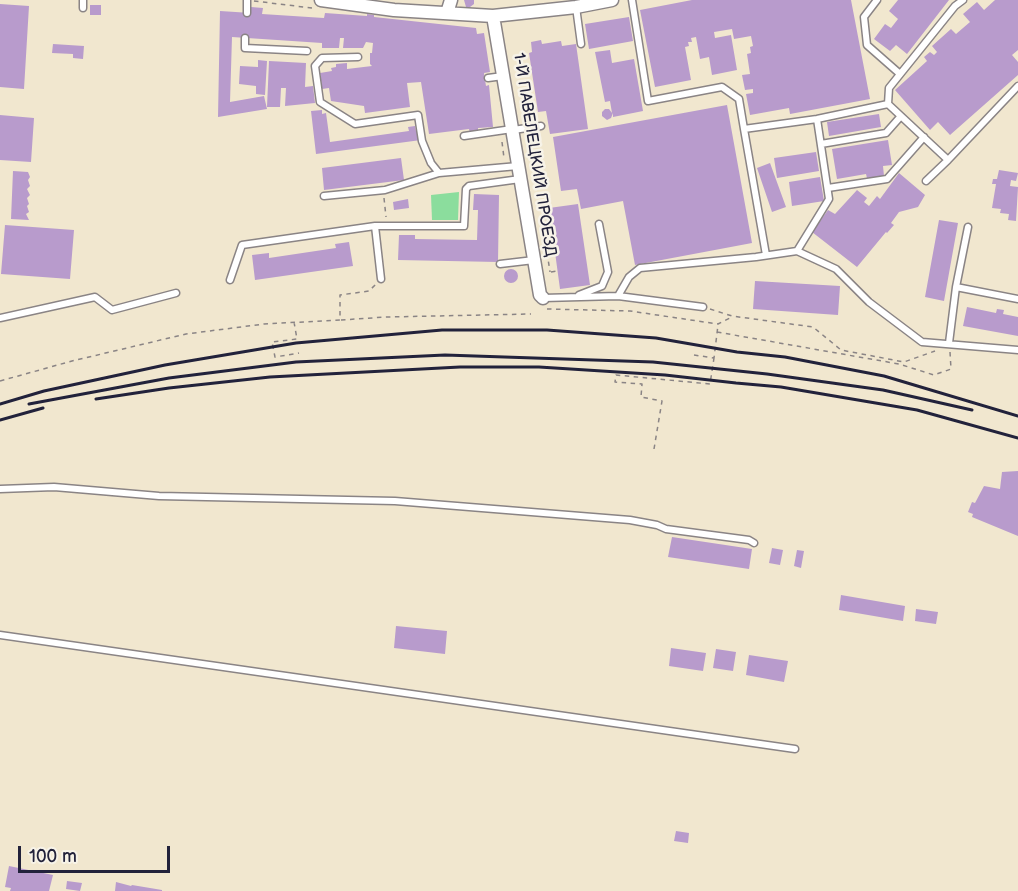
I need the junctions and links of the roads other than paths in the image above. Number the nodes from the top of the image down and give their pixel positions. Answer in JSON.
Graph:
{"nodes":[{"id":1,"x":83,"y":0,"type":"edge"},
{"id":2,"x":247,"y":0,"type":"edge"},
{"id":3,"x":321,"y":0,"type":"edge"},
{"id":4,"x":451,"y":0,"type":"edge"},
{"id":5,"x":612,"y":0,"type":"edge"},
{"id":6,"x":632,"y":0,"type":"edge"},
{"id":7,"x":877,"y":0,"type":"edge"},
{"id":8,"x":963,"y":0,"type":"edge"},
{"id":9,"x":594,"y":2,"type":"edge"},
{"id":10,"x":576,"y":7,"type":"junction"},
{"id":11,"x":83,"y":8,"type":"dead end"},
{"id":12,"x":247,"y":13,"type":"dead end"},
{"id":13,"x":447,"y":13,"type":"junction"},
{"id":14,"x":493,"y":16,"type":"junction"},
{"id":15,"x":245,"y":38,"type":"dead end"},
{"id":16,"x":581,"y":44,"type":"dead end"},
{"id":17,"x":307,"y":51,"type":"dead end"},
{"id":18,"x":358,"y":57,"type":"dead end"},
{"id":19,"x":900,"y":74,"type":"junction"},
{"id":20,"x":504,"y":76,"type":"junction"},
{"id":21,"x":488,"y":78,"type":"dead end"},
{"id":22,"x":1018,"y":86,"type":"edge"},
{"id":23,"x":888,"y":104,"type":"junction"},
{"id":24,"x":901,"y":116,"type":"junction"},
{"id":25,"x":817,"y":119,"type":"junction"},
{"id":26,"x":542,"y":126,"type":"dead end"},
{"id":27,"x":744,"y":129,"type":"junction"},
{"id":28,"x":513,"y":130,"type":"junction"},
{"id":29,"x":464,"y":136,"type":"dead end"},
{"id":30,"x":924,"y":138,"type":"junction"},
{"id":31,"x":821,"y":144,"type":"junction"},
{"id":32,"x":948,"y":160,"type":"junction"},
{"id":33,"x":519,"y":172,"type":"junction"},
{"id":34,"x":439,"y":173,"type":"junction"},
{"id":35,"x":926,"y":181,"type":"dead end"},
{"id":36,"x":828,"y":188,"type":"junction"},
{"id":37,"x":324,"y":196,"type":"dead end"},
{"id":38,"x":598,"y":224,"type":"dead end"},
{"id":39,"x":375,"y":226,"type":"junction"},
{"id":40,"x":968,"y":227,"type":"dead end"},
{"id":41,"x":797,"y":251,"type":"junction"},
{"id":42,"x":766,"y":255,"type":"junction"},
{"id":43,"x":534,"y":260,"type":"junction"},
{"id":44,"x":500,"y":264,"type":"dead end"},
{"id":45,"x":381,"y":279,"type":"road end"},
{"id":46,"x":230,"y":280,"type":"dead end"},
{"id":47,"x":956,"y":288,"type":"junction"},
{"id":48,"x":176,"y":293,"type":"dead end"},
{"id":49,"x":618,"y":296,"type":"junction"},
{"id":50,"x":574,"y":297,"type":"junction"},
{"id":51,"x":543,"y":298,"type":"joint"},
{"id":52,"x":1018,"y":299,"type":"edge"},
{"id":53,"x":703,"y":307,"type":"road end"},
{"id":54,"x":0,"y":318,"type":"edge"},
{"id":55,"x":950,"y":343,"type":"junction"},
{"id":56,"x":1018,"y":350,"type":"edge"},
{"id":57,"x":0,"y":489,"type":"edge"},
{"id":58,"x":754,"y":543,"type":"dead end"},
{"id":59,"x":0,"y":635,"type":"edge"},
{"id":60,"x":795,"y":749,"type":"dead end"}],
"edges":[{"from":1,"to":11,"type":"lane"},
{"from":2,"to":12,"type":"lane"},
{"from":3,"to":13,"type":"street"},
{"from":4,"to":13,"type":"street"},
{"from":5,"to":9,"type":"street"},
{"from":6,"to":27,"type":"lane"},
{"from":7,"to":19,"type":"lane"},
{"from":8,"to":19,"type":"lane"},
{"from":9,"to":10,"type":"street"},
{"from":10,"to":14,"type":"street"},
{"from":10,"to":16,"type":"lane"},
{"from":13,"to":14,"type":"street"},
{"from":14,"to":20,"type":"street","name":"1-Й ПАВЕЛЕЦКИЙ ПРОЕЗД"},
{"from":15,"to":17,"type":"lane"},
{"from":18,"to":34,"type":"lane"},
{"from":19,"to":23,"type":"lane"},
{"from":20,"to":21,"type":"lane"},
{"from":20,"to":28,"type":"street","name":"1-Й ПАВЕЛЕЦКИЙ ПРОЕЗД"},
{"from":22,"to":32,"type":"lane"},
{"from":23,"to":24,"type":"lane"},
{"from":23,"to":25,"type":"lane"},
{"from":24,"to":30,"type":"lane"},
{"from":24,"to":31,"type":"lane"},
{"from":25,"to":27,"type":"lane"},
{"from":25,"to":31,"type":"lane"},
{"from":26,"to":28,"type":"lane"},
{"from":27,"to":42,"type":"lane"},
{"from":28,"to":29,"type":"lane"},
{"from":28,"to":33,"type":"street","name":"1-Й ПАВЕЛЕЦКИЙ ПРОЕЗД"},
{"from":30,"to":32,"type":"lane"},
{"from":30,"to":36,"type":"lane"},
{"from":31,"to":36,"type":"lane"},
{"from":32,"to":35,"type":"lane"},
{"from":33,"to":34,"type":"lane"},
{"from":33,"to":39,"type":"lane"},
{"from":33,"to":43,"type":"street","name":"1-Й ПАВЕЛЕЦКИЙ ПРОЕЗД"},
{"from":34,"to":37,"type":"lane"},
{"from":36,"to":41,"type":"lane"},
{"from":38,"to":50,"type":"lane"},
{"from":39,"to":45,"type":"lane"},
{"from":39,"to":46,"type":"lane"},
{"from":40,"to":47,"type":"lane"},
{"from":41,"to":42,"type":"lane"},
{"from":41,"to":55,"type":"lane"},
{"from":42,"to":49,"type":"lane"},
{"from":43,"to":44,"type":"lane"},
{"from":43,"to":51,"type":"street","name":"1-Й ПАВЕЛЕЦКИЙ ПРОЕЗД"},
{"from":47,"to":52,"type":"lane"},
{"from":47,"to":55,"type":"lane"},
{"from":48,"to":54,"type":"lane"},
{"from":49,"to":50,"type":"lane"},
{"from":49,"to":53,"type":"lane"},
{"from":50,"to":51,"type":"lane"},
{"from":55,"to":56,"type":"lane"},
{"from":57,"to":58,"type":"lane"},
{"from":59,"to":60,"type":"lane"}]}
